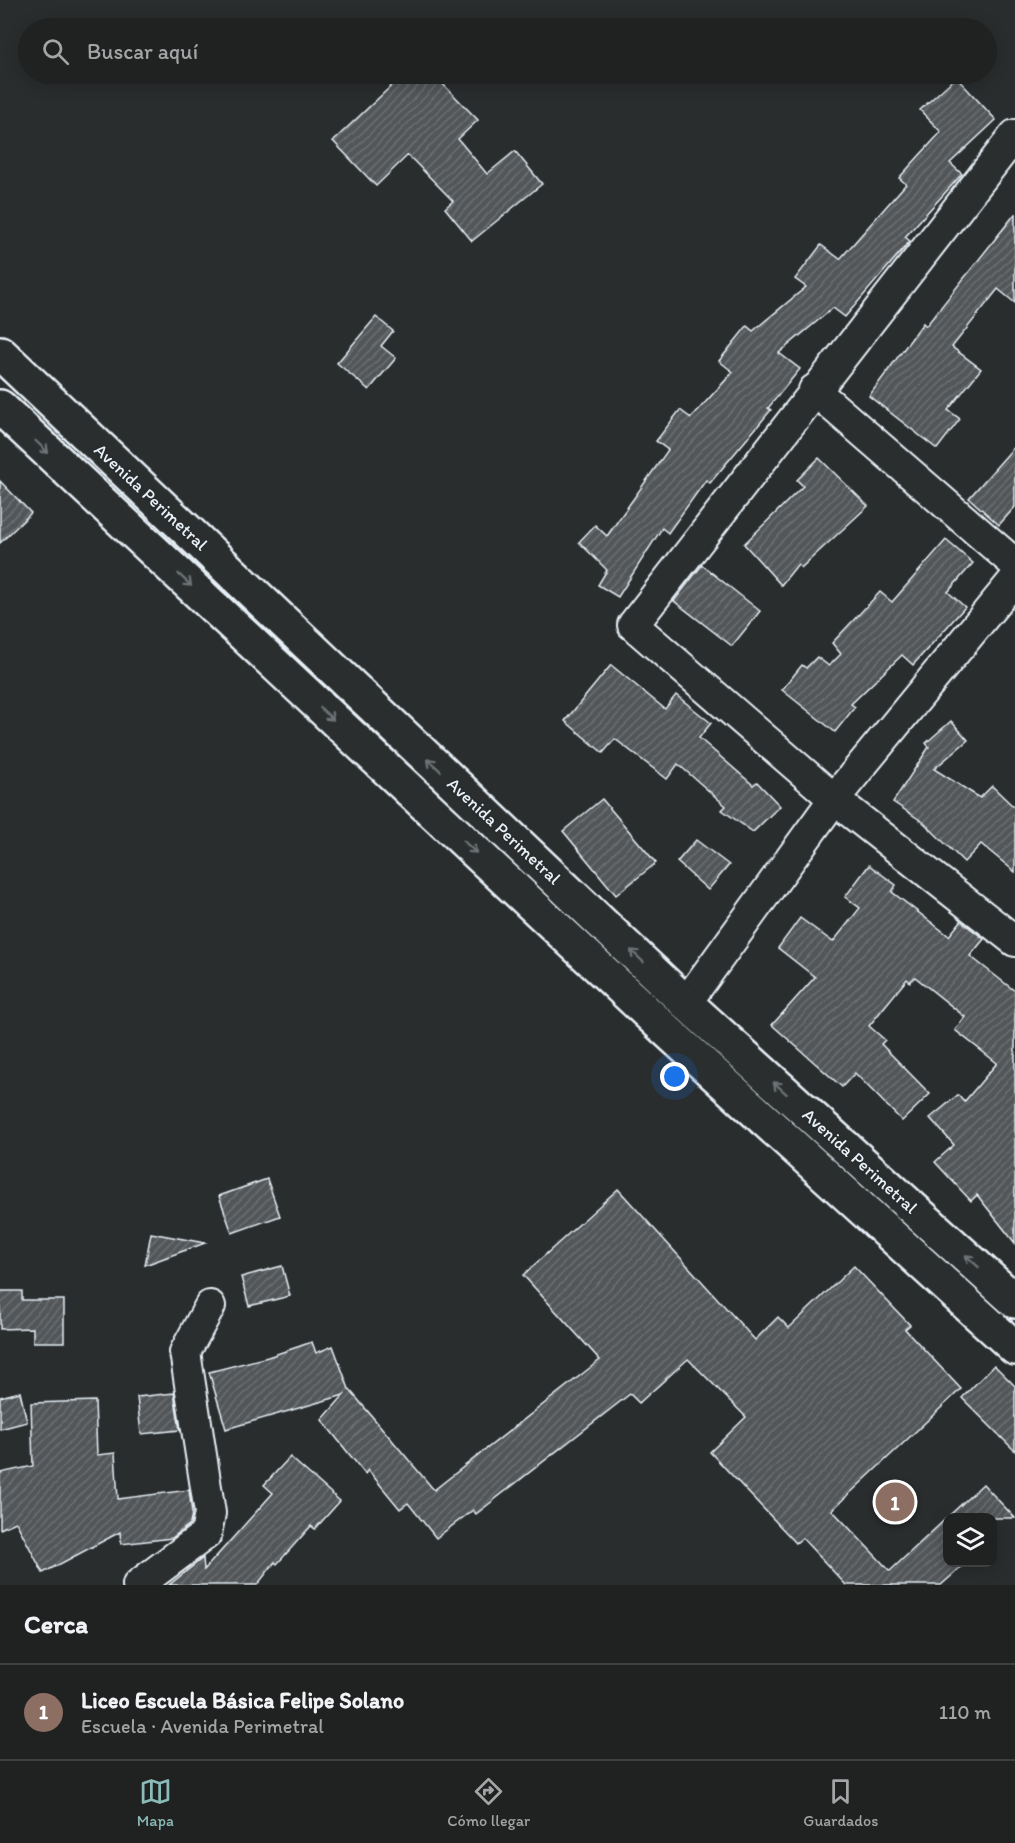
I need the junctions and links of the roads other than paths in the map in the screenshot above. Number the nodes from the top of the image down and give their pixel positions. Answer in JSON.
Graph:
{"nodes":[{"id":1,"x":1015,"y":135,"type":"edge"},
{"id":2,"x":0,"y":353,"type":"edge"},
{"id":3,"x":814,"y":390,"type":"junction"},
{"id":4,"x":0,"y":407,"type":"edge"},
{"id":5,"x":1015,"y":564,"type":"edge"},
{"id":6,"x":1015,"y":579,"type":"edge"},
{"id":7,"x":834,"y":799,"type":"junction"},
{"id":8,"x":1015,"y":941,"type":"edge"},
{"id":9,"x":686,"y":1003,"type":"junction"},
{"id":10,"x":1015,"y":1301,"type":"edge"},
{"id":11,"x":210,"y":1305,"type":"dead end"},
{"id":12,"x":1015,"y":1348,"type":"edge"},
{"id":13,"x":138,"y":1585,"type":"edge"}],
"edges":[{"from":1,"to":3,"type":"street"},
{"from":9,"to":2,"type":"main road","name":"Avenida Perimetral","one_way":true},
{"from":3,"to":5,"type":"street"},
{"from":3,"to":7,"type":"street"},
{"from":4,"to":12,"type":"main road","name":"Avenida Perimetral","one_way":true},
{"from":6,"to":7,"type":"street"},
{"from":7,"to":8,"type":"street"},
{"from":7,"to":9,"type":"street"},
{"from":10,"to":9,"type":"main road","name":"Avenida Perimetral","one_way":true},
{"from":11,"to":13,"type":"street"}]}
